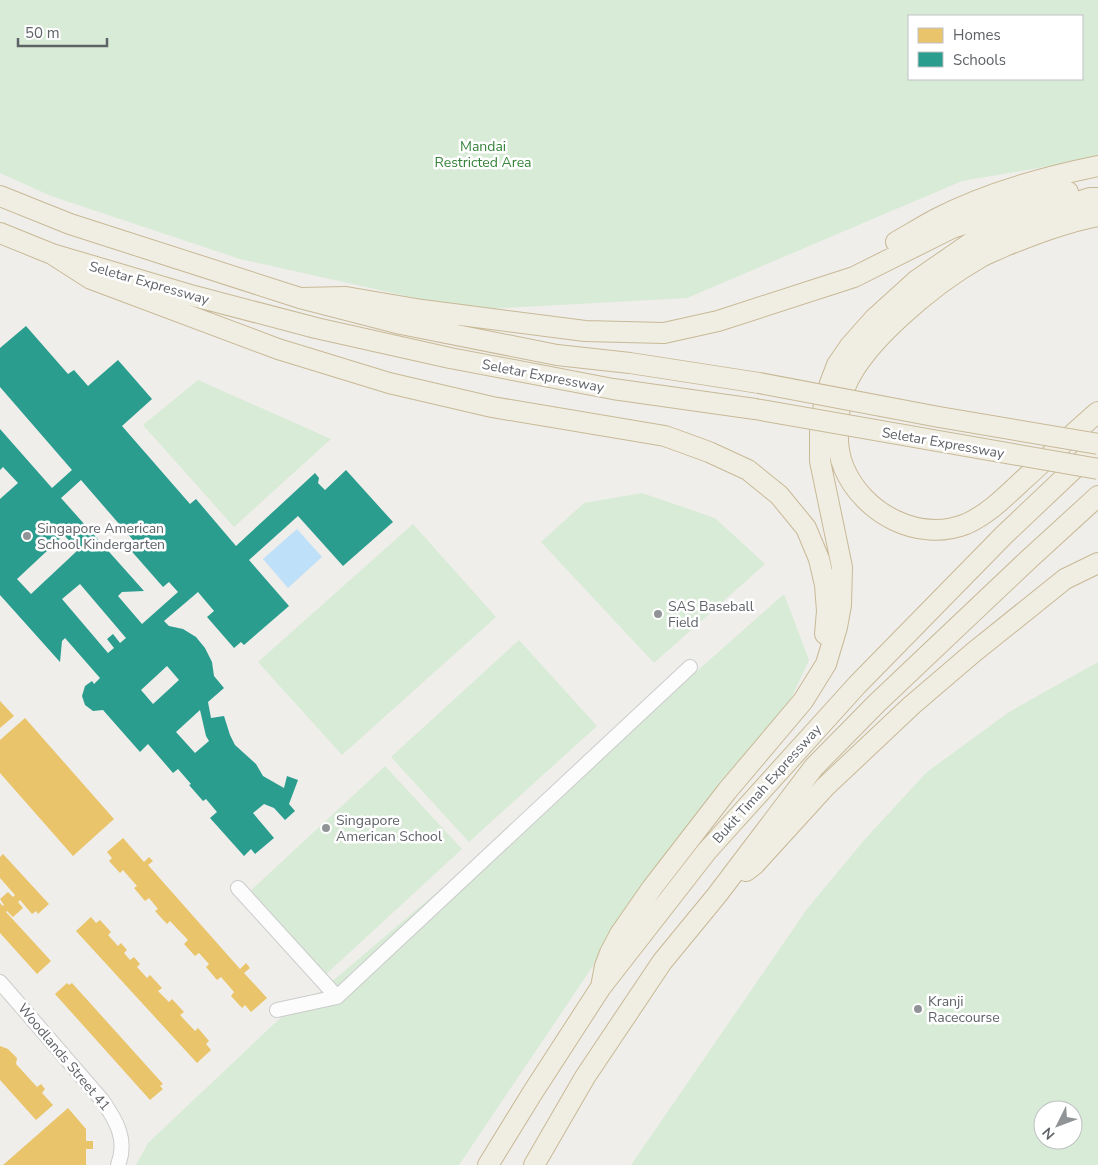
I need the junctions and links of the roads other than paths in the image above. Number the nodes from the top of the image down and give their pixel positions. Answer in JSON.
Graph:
{"nodes":[{"id":1,"x":1098,"y":166,"type":"edge"},
{"id":2,"x":1098,"y":188,"type":"edge"},
{"id":3,"x":0,"y":196,"type":"edge"},
{"id":4,"x":1098,"y":198,"type":"edge"},
{"id":5,"x":1098,"y":216,"type":"edge"},
{"id":6,"x":0,"y":232,"type":"edge"},
{"id":7,"x":52,"y":254,"type":"junction"},
{"id":8,"x":828,"y":286,"type":"junction"},
{"id":9,"x":300,"y":298,"type":"junction"},
{"id":10,"x":1098,"y":412,"type":"edge"},
{"id":11,"x":1098,"y":445,"type":"edge"},
{"id":12,"x":1098,"y":469,"type":"edge"},
{"id":13,"x":1098,"y":496,"type":"edge"},
{"id":14,"x":1098,"y":563,"type":"edge"},
{"id":15,"x":690,"y":667,"type":"dead end"},
{"id":16,"x":793,"y":714,"type":"junction"},
{"id":17,"x":238,"y":888,"type":"dead end"},
{"id":18,"x":716,"y":895,"type":"junction"},
{"id":19,"x":0,"y":982,"type":"edge"},
{"id":20,"x":601,"y":987,"type":"junction"},
{"id":21,"x":337,"y":997,"type":"junction"},
{"id":22,"x":277,"y":1010,"type":"dead end"},
{"id":23,"x":118,"y":1165,"type":"edge"},
{"id":24,"x":488,"y":1165,"type":"edge"},
{"id":25,"x":534,"y":1165,"type":"edge"}],
"edges":[{"from":1,"to":8,"type":"highway"},
{"from":2,"to":8,"type":"highway"},
{"from":3,"to":9,"type":"highway"},
{"from":4,"to":16,"type":"highway"},
{"from":5,"to":10,"type":"highway"},
{"from":6,"to":7,"type":"highway","name":"Seletar Expressway"},
{"from":7,"to":12,"type":"highway","name":"Seletar Expressway","bridge":true},
{"from":7,"to":16,"type":"highway"},
{"from":8,"to":9,"type":"highway"},
{"from":9,"to":11,"type":"highway","bridge":true},
{"from":11,"to":20,"type":"highway","name":"Bukit Timah Expressway"},
{"from":13,"to":18,"type":"highway","name":"Bukit Timah Expressway"},
{"from":14,"to":18,"type":"highway"},
{"from":15,"to":21,"type":"street"},
{"from":16,"to":20,"type":"highway"},
{"from":17,"to":21,"type":"street"},
{"from":18,"to":25,"type":"highway","name":"Bukit Timah Expressway"},
{"from":19,"to":23,"type":"street","name":"Woodlands Street 41"},
{"from":20,"to":24,"type":"highway","name":"Bukit Timah Expressway"},
{"from":21,"to":22,"type":"street"}]}
